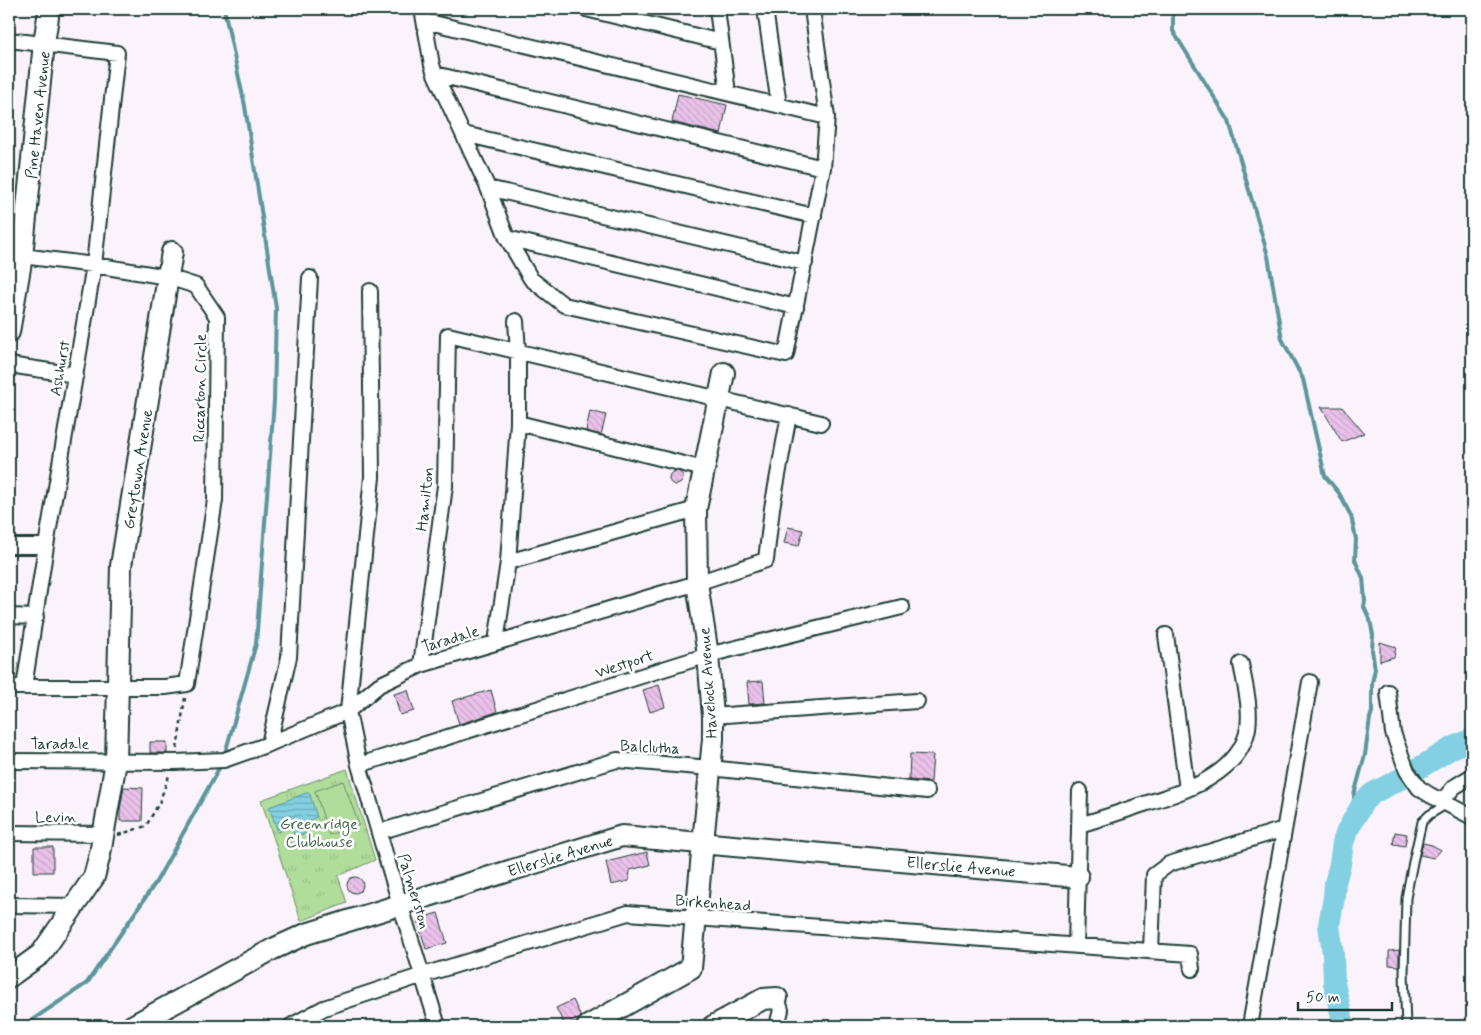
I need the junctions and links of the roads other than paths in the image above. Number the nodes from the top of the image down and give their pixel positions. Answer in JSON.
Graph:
{"nodes":[{"id":1,"x":586,"y":9,"type":"edge"},
{"id":2,"x":717,"y":9,"type":"edge"},
{"id":3,"x":765,"y":9,"type":"edge"},
{"id":4,"x":812,"y":9,"type":"edge"},
{"id":5,"x":424,"y":15,"type":"edge"},
{"id":6,"x":48,"y":16,"type":"dead end"},
{"id":7,"x":9,"y":40,"type":"edge"},
{"id":8,"x":721,"y":42,"type":"junction"},
{"id":9,"x":44,"y":43,"type":"junction"},
{"id":10,"x":435,"y":74,"type":"junction"},
{"id":11,"x":728,"y":93,"type":"junction"},
{"id":12,"x":779,"y":105,"type":"junction"},
{"id":13,"x":828,"y":118,"type":"junction"},
{"id":14,"x":464,"y":134,"type":"junction"},
{"id":15,"x":823,"y":168,"type":"junction"},
{"id":16,"x":488,"y":188,"type":"junction"},
{"id":17,"x":814,"y":216,"type":"junction"},
{"id":18,"x":508,"y":238,"type":"junction"},
{"id":19,"x":172,"y":252,"type":"dead end"},
{"id":20,"x":16,"y":256,"type":"edge"},
{"id":21,"x":805,"y":263,"type":"junction"},
{"id":22,"x":94,"y":266,"type":"junction"},
{"id":23,"x":168,"y":277,"type":"junction"},
{"id":24,"x":310,"y":278,"type":"dead end"},
{"id":25,"x":370,"y":291,"type":"dead end"},
{"id":26,"x":796,"y":307,"type":"junction"},
{"id":27,"x":516,"y":321,"type":"dead end"},
{"id":28,"x":9,"y":332,"type":"edge"},
{"id":29,"x":518,"y":352,"type":"junction"},
{"id":30,"x":9,"y":365,"type":"edge"},
{"id":31,"x":724,"y":373,"type":"dead end"},
{"id":32,"x":76,"y":375,"type":"junction"},
{"id":33,"x":719,"y":399,"type":"junction"},
{"id":34,"x":788,"y":415,"type":"junction"},
{"id":35,"x":518,"y":423,"type":"junction"},
{"id":36,"x":821,"y":423,"type":"dead end"},
{"id":37,"x":704,"y":469,"type":"junction"},
{"id":38,"x":696,"y":509,"type":"junction"},
{"id":39,"x":9,"y":546,"type":"edge"},
{"id":40,"x":46,"y":546,"type":"junction"},
{"id":41,"x":508,"y":562,"type":"junction"},
{"id":42,"x":698,"y":583,"type":"junction"},
{"id":43,"x":902,"y":607,"type":"dead end"},
{"id":44,"x":9,"y":616,"type":"edge"},
{"id":45,"x":36,"y":617,"type":"junction"},
{"id":46,"x":1166,"y":635,"type":"dead end"},
{"id":47,"x":496,"y":642,"type":"junction"},
{"id":48,"x":708,"y":654,"type":"junction"},
{"id":49,"x":1241,"y":664,"type":"dead end"},
{"id":50,"x":421,"y":665,"type":"junction"},
{"id":51,"x":1310,"y":682,"type":"dead end"},
{"id":52,"x":9,"y":687,"type":"edge"},
{"id":53,"x":24,"y":687,"type":"junction"},
{"id":54,"x":118,"y":688,"type":"junction"},
{"id":55,"x":1388,"y":692,"type":"dead end"},
{"id":56,"x":917,"y":701,"type":"dead end"},
{"id":57,"x":348,"y":711,"type":"junction"},
{"id":58,"x":713,"y":716,"type":"junction"},
{"id":59,"x":269,"y":744,"type":"junction"},
{"id":60,"x":9,"y":760,"type":"edge"},
{"id":61,"x":116,"y":761,"type":"junction"},
{"id":62,"x":359,"y":765,"type":"junction"},
{"id":63,"x":710,"y":768,"type":"junction"},
{"id":64,"x":1472,"y":776,"type":"edge"},
{"id":65,"x":1187,"y":789,"type":"junction"},
{"id":66,"x":927,"y":791,"type":"dead end"},
{"id":67,"x":1080,"y":791,"type":"dead end"},
{"id":68,"x":1445,"y":802,"type":"junction"},
{"id":69,"x":1472,"y":817,"type":"edge"},
{"id":70,"x":1079,"y":825,"type":"junction"},
{"id":71,"x":1284,"y":828,"type":"junction"},
{"id":72,"x":379,"y":832,"type":"junction"},
{"id":73,"x":9,"y":833,"type":"edge"},
{"id":74,"x":103,"y":834,"type":"junction"},
{"id":75,"x":703,"y":842,"type":"junction"},
{"id":76,"x":1078,"y":877,"type":"junction"},
{"id":77,"x":400,"y":904,"type":"junction"},
{"id":78,"x":9,"y":905,"type":"edge"},
{"id":79,"x":74,"y":906,"type":"junction"},
{"id":80,"x":696,"y":919,"type":"junction"},
{"id":81,"x":1076,"y":946,"type":"junction"},
{"id":82,"x":1151,"y":951,"type":"junction"},
{"id":83,"x":1192,"y":969,"type":"dead end"},
{"id":84,"x":423,"y":975,"type":"junction"},
{"id":85,"x":9,"y":977,"type":"edge"},
{"id":86,"x":776,"y":998,"type":"joint"},
{"id":87,"x":132,"y":1026,"type":"edge"},
{"id":88,"x":290,"y":1026,"type":"edge"},
{"id":89,"x":438,"y":1026,"type":"edge"},
{"id":90,"x":588,"y":1026,"type":"edge"},
{"id":91,"x":714,"y":1026,"type":"edge"},
{"id":92,"x":777,"y":1026,"type":"edge"},
{"id":93,"x":1250,"y":1026,"type":"edge"},
{"id":94,"x":1406,"y":1026,"type":"edge"}],
"edges":[{"from":1,"to":8,"type":"street"},
{"from":2,"to":8,"type":"street"},
{"from":3,"to":12,"type":"street"},
{"from":4,"to":13,"type":"street"},
{"from":5,"to":10,"type":"street"},
{"from":5,"to":11,"type":"street"},
{"from":6,"to":9,"type":"street","name":"Pine Haven Avenue"},
{"from":7,"to":9,"type":"street"},
{"from":8,"to":11,"type":"street"},
{"from":9,"to":20,"type":"street","name":"Pine Haven Avenue"},
{"from":9,"to":22,"type":"street","name":"Ashhurst"},
{"from":10,"to":14,"type":"street"},
{"from":10,"to":15,"type":"street"},
{"from":11,"to":12,"type":"street"},
{"from":12,"to":13,"type":"street"},
{"from":13,"to":15,"type":"street"},
{"from":14,"to":16,"type":"street"},
{"from":14,"to":17,"type":"street"},
{"from":15,"to":17,"type":"street"},
{"from":16,"to":18,"type":"street"},
{"from":16,"to":21,"type":"street"},
{"from":17,"to":21,"type":"street"},
{"from":18,"to":26,"type":"street"},
{"from":18,"to":26,"type":"street"},
{"from":19,"to":23,"type":"street","name":"Greytown Avenue"},
{"from":20,"to":22,"type":"street","name":"Riccarton Circle"},
{"from":20,"to":28,"type":"street","name":"Pine Haven Avenue"},
{"from":21,"to":26,"type":"street"},
{"from":22,"to":23,"type":"street","name":"Riccarton Circle"},
{"from":22,"to":32,"type":"street","name":"Ashhurst"},
{"from":23,"to":54,"type":"street","name":"Greytown Avenue"},
{"from":23,"to":54,"type":"street","name":"Riccarton Circle"},
{"from":24,"to":59,"type":"street"},
{"from":25,"to":57,"type":"street","name":"Palmerston"},
{"from":27,"to":29,"type":"street"},
{"from":29,"to":33,"type":"street"},
{"from":29,"to":35,"type":"street"},
{"from":29,"to":50,"type":"street","name":"Hamilton"},
{"from":30,"to":32,"type":"street"},
{"from":31,"to":33,"type":"street","name":"Havelock Avenue"},
{"from":32,"to":40,"type":"street","name":"Ashhurst"},
{"from":33,"to":34,"type":"street"},
{"from":33,"to":37,"type":"street","name":"Havelock Avenue"},
{"from":34,"to":36,"type":"street"},
{"from":34,"to":42,"type":"street","name":"Taradale"},
{"from":35,"to":37,"type":"street"},
{"from":35,"to":41,"type":"street"},
{"from":37,"to":38,"type":"street","name":"Havelock Avenue"},
{"from":38,"to":41,"type":"street"},
{"from":38,"to":42,"type":"street","name":"Havelock Avenue"},
{"from":39,"to":40,"type":"street"},
{"from":40,"to":45,"type":"street","name":"Ashhurst"},
{"from":41,"to":47,"type":"street"},
{"from":42,"to":47,"type":"street","name":"Taradale"},
{"from":42,"to":48,"type":"street","name":"Havelock Avenue"},
{"from":43,"to":48,"type":"street","name":"Westport"},
{"from":44,"to":45,"type":"street"},
{"from":45,"to":53,"type":"street","name":"Ashhurst"},
{"from":46,"to":65,"type":"street"},
{"from":47,"to":50,"type":"street","name":"Taradale"},
{"from":48,"to":58,"type":"street","name":"Havelock Avenue"},
{"from":48,"to":62,"type":"street","name":"Westport"},
{"from":49,"to":65,"type":"street"},
{"from":50,"to":57,"type":"street","name":"Taradale"},
{"from":51,"to":71,"type":"street"},
{"from":52,"to":53,"type":"street"},
{"from":53,"to":54,"type":"street"},
{"from":54,"to":61,"type":"street","name":"Greytown Avenue"},
{"from":55,"to":68,"type":"street"},
{"from":56,"to":58,"type":"street"},
{"from":57,"to":59,"type":"street","name":"Taradale"},
{"from":57,"to":62,"type":"street","name":"Palmerston"},
{"from":58,"to":63,"type":"street","name":"Havelock Avenue"},
{"from":59,"to":61,"type":"street","name":"Taradale"},
{"from":60,"to":61,"type":"street","name":"Taradale"},
{"from":61,"to":74,"type":"street","name":"Greytown Avenue"},
{"from":62,"to":72,"type":"street","name":"Palmerston"},
{"from":63,"to":66,"type":"street","name":"Balclutha"},
{"from":63,"to":72,"type":"street","name":"Balclutha"},
{"from":63,"to":75,"type":"street","name":"Havelock Avenue"},
{"from":64,"to":68,"type":"street"},
{"from":65,"to":70,"type":"street"},
{"from":67,"to":70,"type":"street"},
{"from":68,"to":69,"type":"street"},
{"from":68,"to":94,"type":"lane"},
{"from":70,"to":76,"type":"street"},
{"from":71,"to":82,"type":"street"},
{"from":71,"to":93,"type":"street"},
{"from":72,"to":77,"type":"street","name":"Palmerston"},
{"from":73,"to":74,"type":"street","name":"Levin"},
{"from":74,"to":79,"type":"street","name":"Greytown Avenue"},
{"from":75,"to":76,"type":"street","name":"Ellerslie Avenue"},
{"from":75,"to":77,"type":"street","name":"Ellerslie Avenue"},
{"from":75,"to":80,"type":"street","name":"Havelock Avenue"},
{"from":76,"to":81,"type":"street"},
{"from":77,"to":84,"type":"street","name":"Palmerston"},
{"from":77,"to":87,"type":"street","name":"Ellerslie Avenue"},
{"from":78,"to":79,"type":"street"},
{"from":79,"to":85,"type":"street","name":"Greytown Avenue"},
{"from":80,"to":81,"type":"street","name":"Birkenhead"},
{"from":80,"to":84,"type":"street","name":"Birkenhead"},
{"from":80,"to":90,"type":"street","name":"Havelock Avenue"},
{"from":81,"to":82,"type":"street","name":"Birkenhead"},
{"from":82,"to":83,"type":"street","name":"Birkenhead"},
{"from":84,"to":88,"type":"street","name":"Birkenhead"},
{"from":84,"to":89,"type":"street","name":"Palmerston"},
{"from":86,"to":91,"type":"street"},
{"from":86,"to":92,"type":"street"}]}
